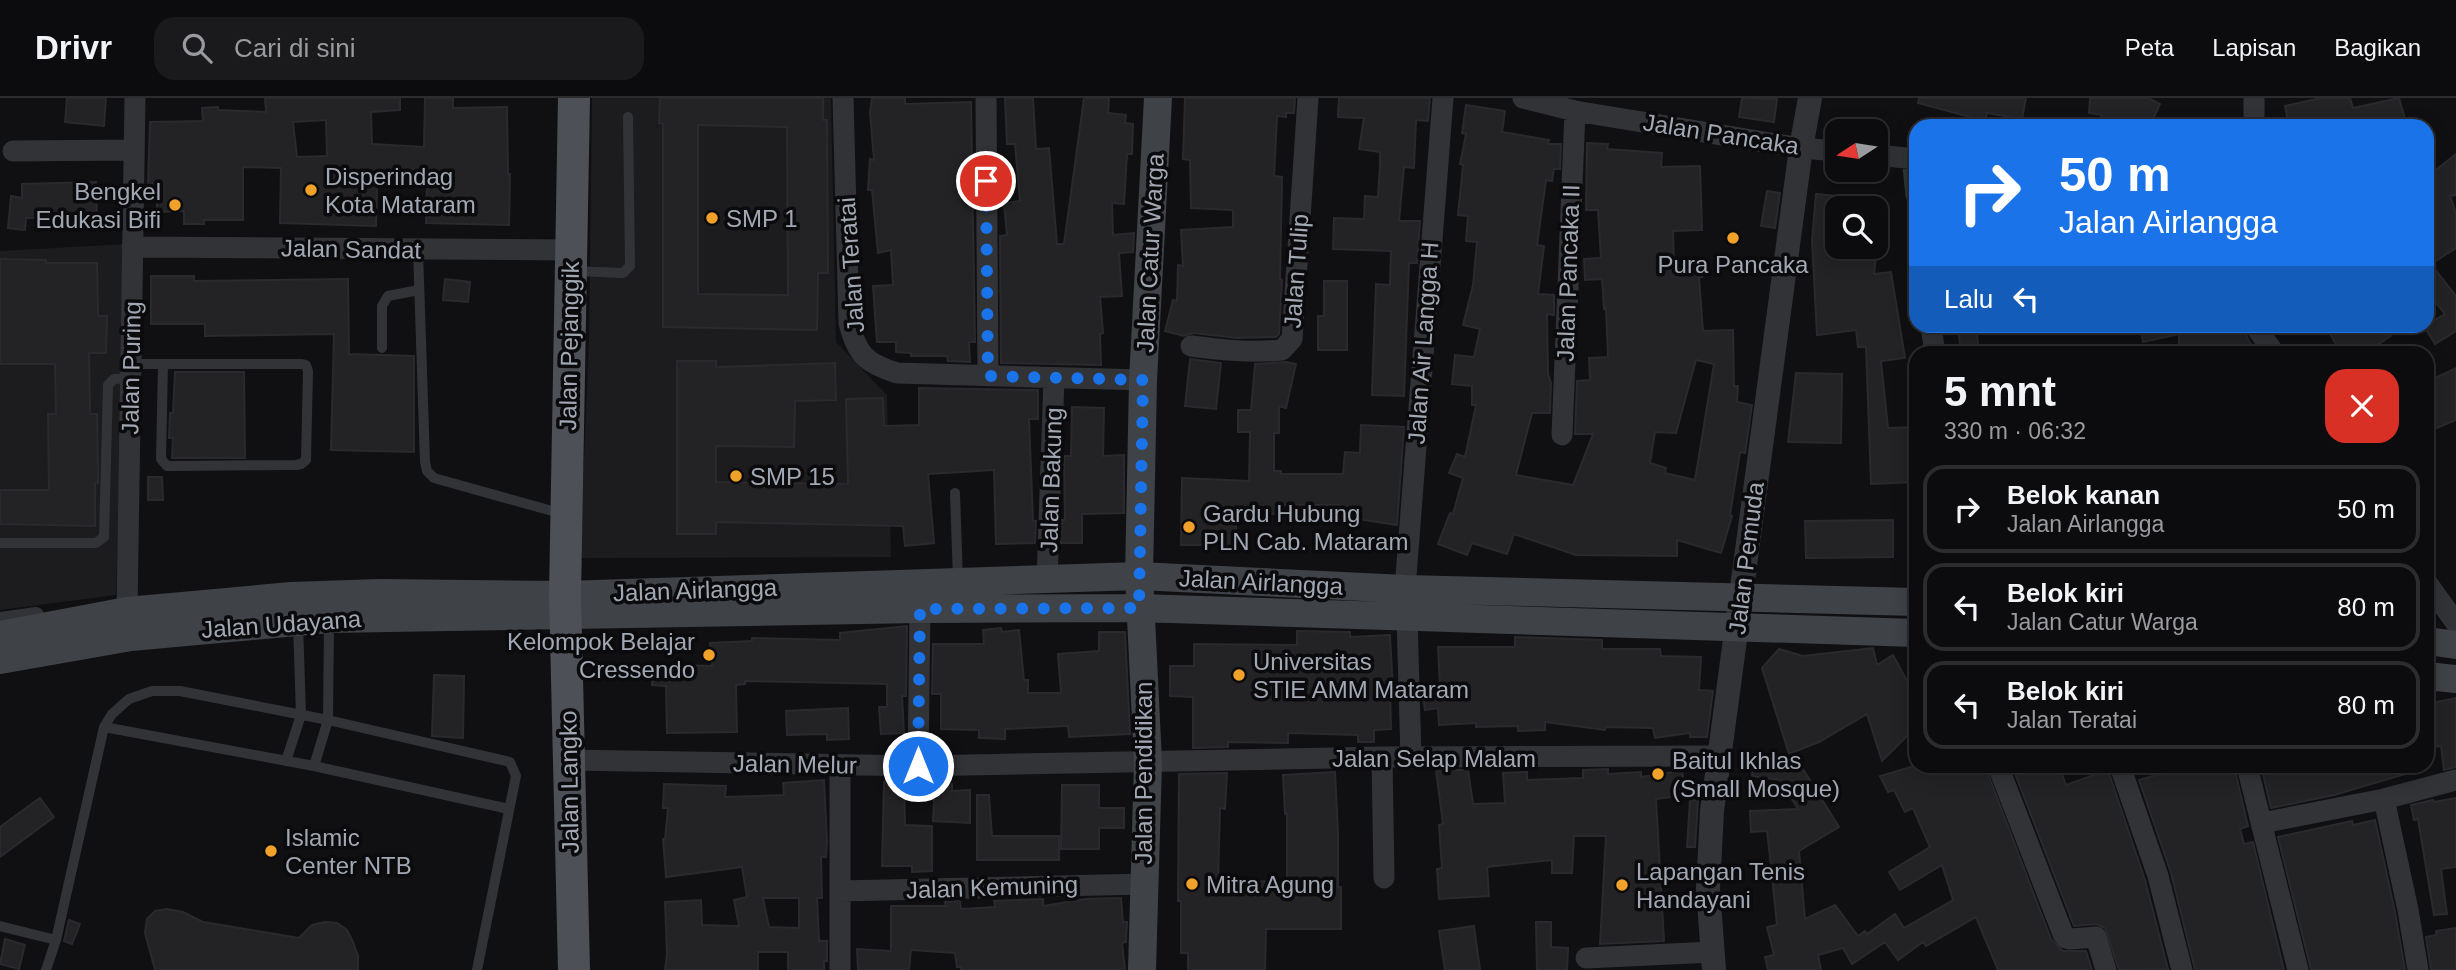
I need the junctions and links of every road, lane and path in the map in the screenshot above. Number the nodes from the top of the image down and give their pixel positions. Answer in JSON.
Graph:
{"nodes":[{"id":1,"x":135,"y":98,"type":"edge"},
{"id":2,"x":574,"y":98,"type":"edge"},
{"id":3,"x":843,"y":98,"type":"edge"},
{"id":4,"x":986,"y":98,"type":"edge"},
{"id":5,"x":1158,"y":98,"type":"edge"},
{"id":6,"x":1308,"y":98,"type":"edge"},
{"id":7,"x":1443,"y":98,"type":"edge"},
{"id":8,"x":1523,"y":98,"type":"edge"},
{"id":9,"x":1810,"y":98,"type":"edge"},
{"id":10,"x":2254,"y":98,"type":"edge"},
{"id":11,"x":1575,"y":111,"type":"junction"},
{"id":12,"x":628,"y":117,"type":"dead end"},
{"id":13,"x":2254,"y":119,"type":"edge"},
{"id":14,"x":1801,"y":148,"type":"junction"},
{"id":15,"x":134,"y":150,"type":"junction"},
{"id":16,"x":1825,"y":150,"type":"edge"},
{"id":17,"x":13,"y":151,"type":"dead end"},
{"id":18,"x":1888,"y":156,"type":"edge"},
{"id":19,"x":1909,"y":158,"type":"edge"},
{"id":20,"x":132,"y":247,"type":"junction"},
{"id":21,"x":418,"y":250,"type":"junction"},
{"id":22,"x":570,"y":261,"type":"junction"},
{"id":23,"x":419,"y":290,"type":"junction"},
{"id":24,"x":1191,"y":346,"type":"dead end"},
{"id":25,"x":382,"y":348,"type":"dead end"},
{"id":26,"x":163,"y":364,"type":"junction"},
{"id":27,"x":131,"y":371,"type":"junction"},
{"id":28,"x":988,"y":376,"type":"junction"},
{"id":29,"x":1054,"y":379,"type":"junction"},
{"id":30,"x":1143,"y":380,"type":"junction"},
{"id":31,"x":1562,"y":435,"type":"dead end"},
{"id":32,"x":955,"y":493,"type":"dead end"},
{"id":33,"x":566,"y":515,"type":"junction"},
{"id":34,"x":0,"y":544,"type":"edge"},
{"id":35,"x":1139,"y":576,"type":"junction"},
{"id":36,"x":958,"y":581,"type":"junction"},
{"id":37,"x":1047,"y":581,"type":"junction"},
{"id":38,"x":1405,"y":589,"type":"junction"},
{"id":39,"x":2434,"y":593,"type":"edge"},
{"id":40,"x":1741,"y":598,"type":"junction"},
{"id":41,"x":1909,"y":602,"type":"edge"},
{"id":42,"x":565,"y":605,"type":"junction"},
{"id":43,"x":1139,"y":608,"type":"junction"},
{"id":44,"x":920,"y":609,"type":"junction"},
{"id":45,"x":128,"y":617,"type":"junction"},
{"id":46,"x":1407,"y":618,"type":"junction"},
{"id":47,"x":329,"y":619,"type":"junction"},
{"id":48,"x":0,"y":620,"type":"edge"},
{"id":49,"x":298,"y":621,"type":"junction"},
{"id":50,"x":2456,"y":623,"type":"edge"},
{"id":51,"x":1737,"y":628,"type":"junction"},
{"id":52,"x":88,"y":632,"type":"junction"},
{"id":53,"x":1909,"y":633,"type":"edge"},
{"id":54,"x":0,"y":635,"type":"edge"},
{"id":55,"x":2434,"y":642,"type":"edge"},
{"id":56,"x":2456,"y":645,"type":"edge"},
{"id":57,"x":0,"y":660,"type":"edge"},
{"id":58,"x":2434,"y":677,"type":"edge"},
{"id":59,"x":2456,"y":679,"type":"edge"},
{"id":60,"x":301,"y":715,"type":"junction"},
{"id":61,"x":328,"y":720,"type":"junction"},
{"id":62,"x":104,"y":727,"type":"junction"},
{"id":63,"x":1382,"y":757,"type":"junction"},
{"id":64,"x":1721,"y":757,"type":"junction"},
{"id":65,"x":1411,"y":758,"type":"junction"},
{"id":66,"x":568,"y":760,"type":"junction"},
{"id":67,"x":286,"y":761,"type":"junction"},
{"id":68,"x":1147,"y":762,"type":"junction"},
{"id":69,"x":840,"y":765,"type":"junction"},
{"id":70,"x":314,"y":766,"type":"junction"},
{"id":71,"x":918,"y":766,"type":"junction"},
{"id":72,"x":2001,"y":773,"type":"edge"},
{"id":73,"x":2122,"y":773,"type":"edge"},
{"id":74,"x":2249,"y":773,"type":"edge"},
{"id":75,"x":2456,"y":780,"type":"edge"},
{"id":76,"x":2385,"y":799,"type":"junction"},
{"id":77,"x":509,"y":809,"type":"junction"},
{"id":78,"x":2262,"y":823,"type":"junction"},
{"id":79,"x":1384,"y":878,"type":"dead end"},
{"id":80,"x":1144,"y":884,"type":"junction"},
{"id":81,"x":841,"y":891,"type":"junction"},
{"id":82,"x":0,"y":926,"type":"edge"},
{"id":83,"x":56,"y":940,"type":"junction"},
{"id":84,"x":1586,"y":958,"type":"dead end"},
{"id":85,"x":1713,"y":961,"type":"edge"},
{"id":86,"x":46,"y":970,"type":"edge"},
{"id":87,"x":477,"y":970,"type":"edge"},
{"id":88,"x":574,"y":970,"type":"edge"},
{"id":89,"x":840,"y":970,"type":"edge"},
{"id":90,"x":1142,"y":970,"type":"edge"},
{"id":91,"x":2106,"y":970,"type":"edge"},
{"id":92,"x":2182,"y":970,"type":"edge"},
{"id":93,"x":2298,"y":970,"type":"edge"},
{"id":94,"x":2418,"y":970,"type":"edge"}],
"edges":[{"from":1,"to":15,"type":"street","name":"Jalan Puring"},
{"from":2,"to":22,"type":"main road","name":"Jalan Pejanggik"},
{"from":3,"to":28,"type":"street","name":"Jalan Teratai"},
{"from":4,"to":28,"type":"street"},
{"from":5,"to":30,"type":"main road","name":"Jalan Catur Warga"},
{"from":6,"to":24,"type":"street","name":"Jalan Tulip"},
{"from":7,"to":38,"type":"street","name":"Jalan Air Langga H"},
{"from":8,"to":11,"type":"street","name":"Jalan Pancaka"},
{"from":9,"to":14,"type":"street","name":"Jalan Pemuda"},
{"from":10,"to":13,"type":"street"},
{"from":11,"to":14,"type":"street","name":"Jalan Pancaka"},
{"from":11,"to":31,"type":"street","name":"Jalan Pancaka II"},
{"from":12,"to":22,"type":"lane"},
{"from":14,"to":16,"type":"street","name":"Jalan Pancaka"},
{"from":14,"to":40,"type":"street","name":"Jalan Pemuda"},
{"from":15,"to":17,"type":"street"},
{"from":15,"to":20,"type":"street","name":"Jalan Puring"},
{"from":18,"to":19,"type":"street"},
{"from":20,"to":21,"type":"street","name":"Jalan Sandat"},
{"from":20,"to":27,"type":"street","name":"Jalan Puring"},
{"from":21,"to":22,"type":"street","name":"Jalan Sandat"},
{"from":21,"to":23,"type":"lane"},
{"from":22,"to":33,"type":"main road","name":"Jalan Pejanggik"},
{"from":23,"to":25,"type":"lane"},
{"from":23,"to":33,"type":"lane"},
{"from":26,"to":26,"type":"lane"},
{"from":26,"to":27,"type":"lane"},
{"from":27,"to":34,"type":"lane"},
{"from":27,"to":45,"type":"street","name":"Jalan Puring"},
{"from":28,"to":29,"type":"street","name":"Jalan Teratai"},
{"from":29,"to":30,"type":"street","name":"Jalan Teratai"},
{"from":29,"to":37,"type":"street","name":"Jalan Bakung"},
{"from":30,"to":35,"type":"main road","name":"Jalan Catur Warga"},
{"from":32,"to":36,"type":"lane"},
{"from":33,"to":42,"type":"main road","name":"Jalan Pejanggik"},
{"from":35,"to":37,"type":"main road","name":"Jalan Airlangga"},
{"from":35,"to":38,"type":"main road","name":"Jalan Airlangga"},
{"from":35,"to":43,"type":"main road","name":"Jalan Pendidikan"},
{"from":36,"to":37,"type":"main road","name":"Jalan Airlangga"},
{"from":36,"to":42,"type":"main road","name":"Jalan Airlangga"},
{"from":38,"to":40,"type":"main road","name":"Jalan Airlangga"},
{"from":39,"to":50,"type":"street"},
{"from":40,"to":41,"type":"main road","name":"Jalan Airlangga"},
{"from":40,"to":51,"type":"street","name":"Jalan Pemuda"},
{"from":42,"to":44,"type":"main road","name":"Jalan Airlangga"},
{"from":42,"to":45,"type":"main road","name":"Jalan Udayana"},
{"from":42,"to":47,"type":"main road","name":"Jalan Udayana"},
{"from":42,"to":66,"type":"main road","name":"Jalan Langko"},
{"from":43,"to":44,"type":"main road","name":"Jalan Airlangga"},
{"from":43,"to":46,"type":"main road","name":"Jalan Airlangga"},
{"from":43,"to":68,"type":"main road","name":"Jalan Pendidikan"},
{"from":44,"to":71,"type":"street"},
{"from":45,"to":48,"type":"street"},
{"from":45,"to":49,"type":"main road","name":"Jalan Udayana"},
{"from":45,"to":52,"type":"main road","name":"Jalan Udayana"},
{"from":46,"to":51,"type":"main road","name":"Jalan Airlangga"},
{"from":46,"to":65,"type":"street"},
{"from":47,"to":49,"type":"main road","name":"Jalan Udayana"},
{"from":47,"to":61,"type":"lane"},
{"from":49,"to":60,"type":"lane"},
{"from":51,"to":53,"type":"main road","name":"Jalan Airlangga"},
{"from":51,"to":64,"type":"street","name":"Jalan Pemuda"},
{"from":52,"to":54,"type":"main road","name":"Jalan Udayana"},
{"from":52,"to":57,"type":"main road","name":"Jalan Udayana"},
{"from":55,"to":56,"type":"main road"},
{"from":58,"to":59,"type":"main road"},
{"from":60,"to":61,"type":"lane"},
{"from":60,"to":62,"type":"lane"},
{"from":60,"to":67,"type":"lane"},
{"from":61,"to":70,"type":"lane"},
{"from":61,"to":77,"type":"lane"},
{"from":62,"to":67,"type":"lane"},
{"from":62,"to":83,"type":"lane"},
{"from":63,"to":65,"type":"street","name":"Jalan Selap Malam"},
{"from":63,"to":68,"type":"street","name":"Jalan Selap Malam"},
{"from":63,"to":79,"type":"street"},
{"from":64,"to":65,"type":"street","name":"Jalan Selap Malam"},
{"from":64,"to":85,"type":"street","name":"Jalan Pemuda"},
{"from":66,"to":69,"type":"street","name":"Jalan Melur"},
{"from":66,"to":88,"type":"main road","name":"Jalan Langko"},
{"from":67,"to":70,"type":"lane"},
{"from":68,"to":71,"type":"street","name":"Jalan Melur"},
{"from":68,"to":80,"type":"main road","name":"Jalan Pendidikan"},
{"from":69,"to":71,"type":"street","name":"Jalan Melur"},
{"from":69,"to":81,"type":"street"},
{"from":70,"to":77,"type":"lane"},
{"from":72,"to":91,"type":"street"},
{"from":73,"to":92,"type":"street"},
{"from":74,"to":78,"type":"street"},
{"from":75,"to":76,"type":"street"},
{"from":76,"to":78,"type":"street"},
{"from":76,"to":94,"type":"street"},
{"from":77,"to":87,"type":"lane"},
{"from":78,"to":93,"type":"street"},
{"from":80,"to":81,"type":"street","name":"Jalan Kemuning"},
{"from":80,"to":90,"type":"main road","name":"Jalan Pendidikan"},
{"from":81,"to":89,"type":"street"},
{"from":82,"to":83,"type":"lane"},
{"from":83,"to":86,"type":"lane"},
{"from":84,"to":85,"type":"street"}]}
